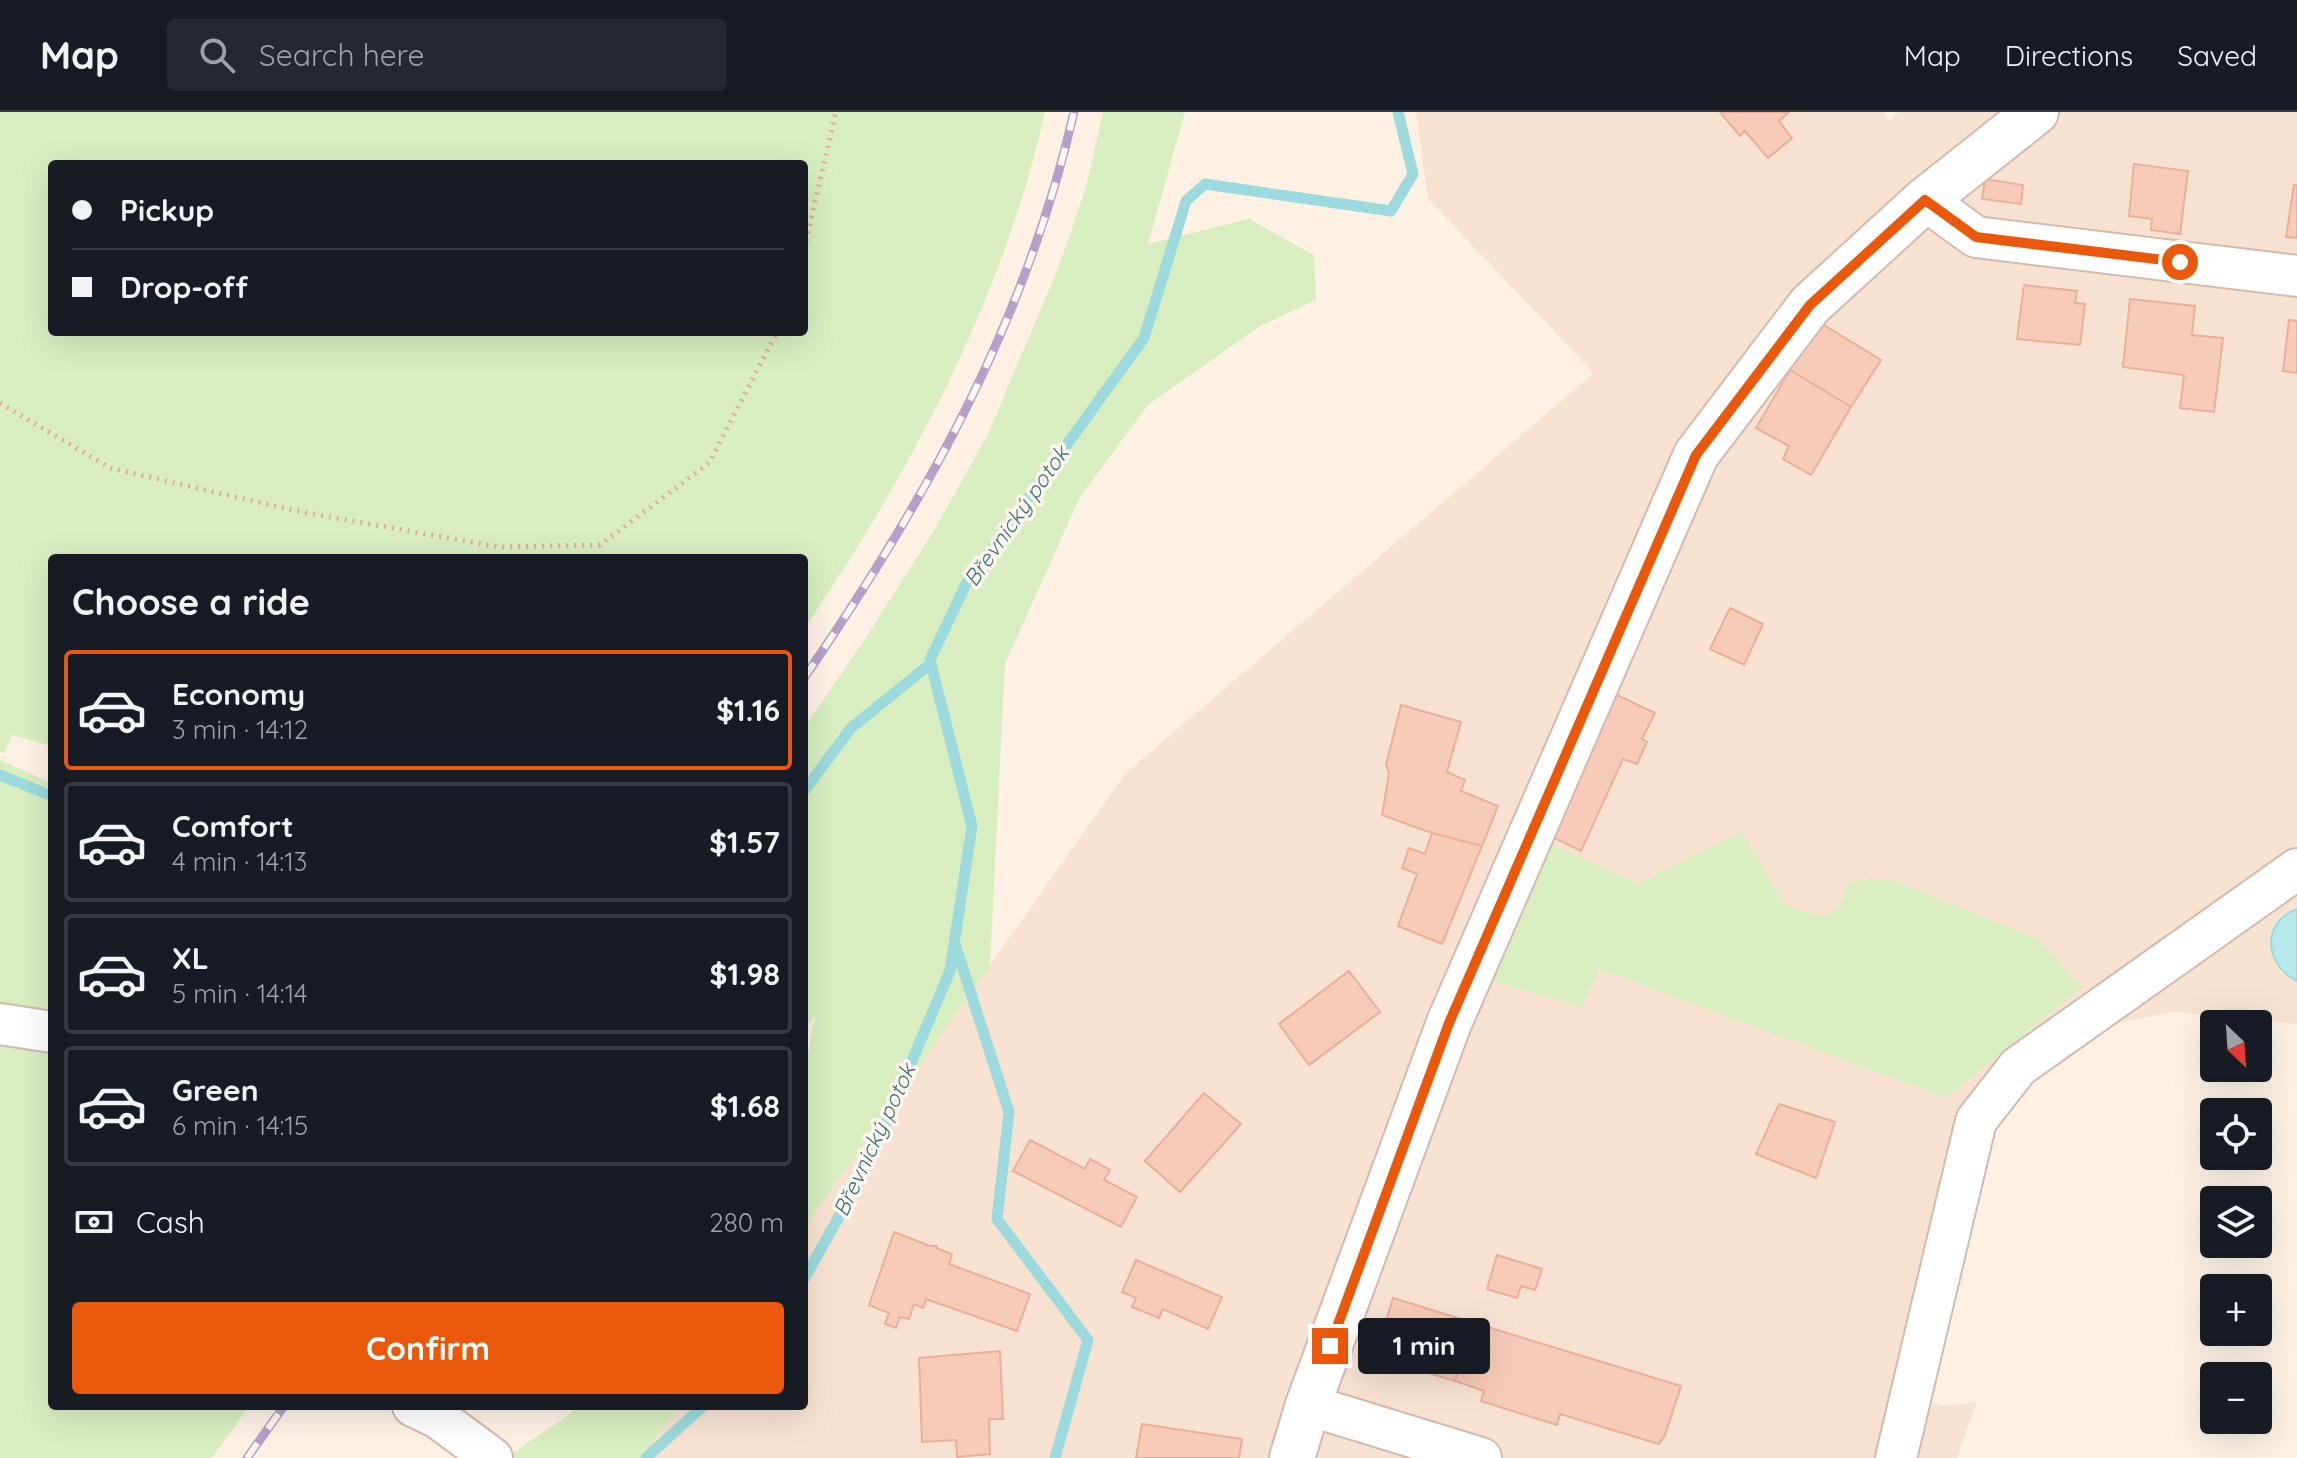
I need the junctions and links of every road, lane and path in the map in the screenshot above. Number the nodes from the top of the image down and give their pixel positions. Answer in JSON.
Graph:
{"nodes":[{"id":1,"x":836,"y":112,"type":"edge"},
{"id":2,"x":2036,"y":112,"type":"edge"},
{"id":3,"x":1925,"y":200,"type":"junction"},
{"id":4,"x":808,"y":232,"type":"edge"},
{"id":5,"x":2297,"y":276,"type":"edge"},
{"id":6,"x":775,"y":336,"type":"edge"},
{"id":7,"x":0,"y":403,"type":"edge"},
{"id":8,"x":2297,"y":869,"type":"edge"},
{"id":9,"x":0,"y":1024,"type":"edge"},
{"id":10,"x":48,"y":1031,"type":"edge"},
{"id":11,"x":1308,"y":1405,"type":"junction"},
{"id":12,"x":421,"y":1410,"type":"edge"},
{"id":13,"x":492,"y":1458,"type":"edge"},
{"id":14,"x":1292,"y":1458,"type":"edge"},
{"id":15,"x":1481,"y":1458,"type":"edge"},
{"id":16,"x":1896,"y":1458,"type":"edge"}],
"edges":[{"from":1,"to":4,"type":"path"},
{"from":2,"to":3,"type":"street"},
{"from":3,"to":5,"type":"street"},
{"from":3,"to":11,"type":"street"},
{"from":6,"to":7,"type":"path"},
{"from":8,"to":16,"type":"street"},
{"from":9,"to":10,"type":"street"},
{"from":11,"to":14,"type":"street"},
{"from":11,"to":15,"type":"street"},
{"from":12,"to":13,"type":"street"}]}
